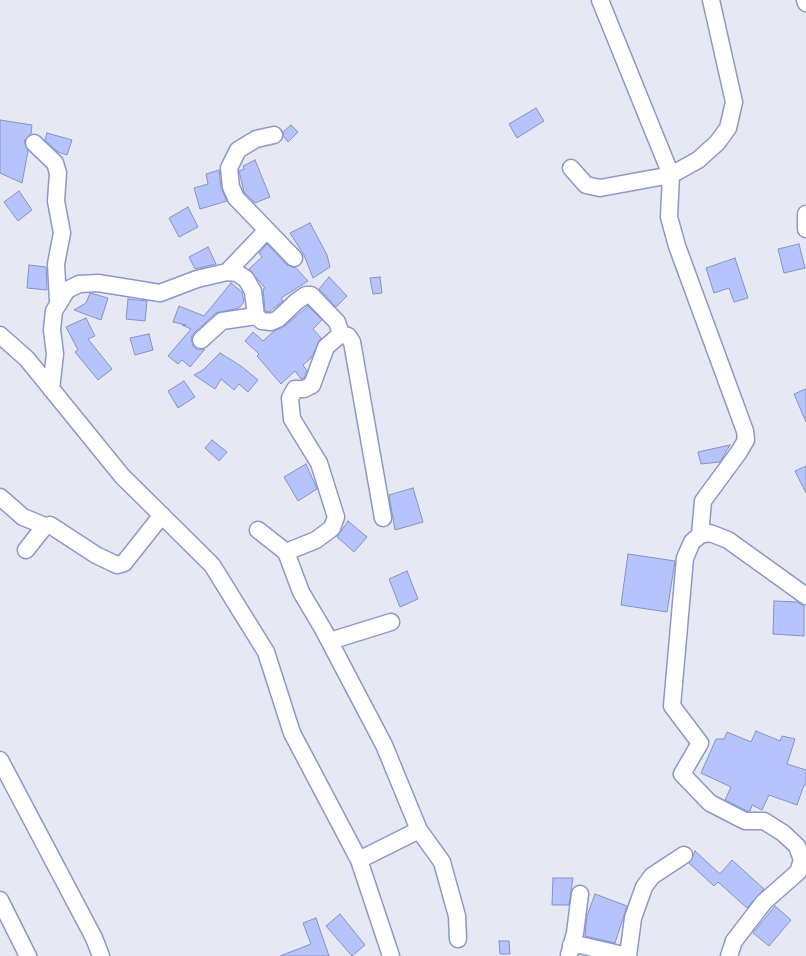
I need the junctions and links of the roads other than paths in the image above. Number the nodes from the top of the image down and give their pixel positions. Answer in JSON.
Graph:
{"nodes":[{"id":1,"x":600,"y":0,"type":"edge"},
{"id":2,"x":711,"y":0,"type":"edge"},
{"id":3,"x":274,"y":135,"type":"dead end"},
{"id":4,"x":34,"y":143,"type":"dead end"},
{"id":5,"x":571,"y":168,"type":"dead end"},
{"id":6,"x":671,"y":175,"type":"junction"},
{"id":7,"x":806,"y":214,"type":"edge"},
{"id":8,"x":806,"y":229,"type":"edge"},
{"id":9,"x":267,"y":230,"type":"junction"},
{"id":10,"x":294,"y":258,"type":"dead end"},
{"id":11,"x":227,"y":272,"type":"junction"},
{"id":12,"x":58,"y":301,"type":"junction"},
{"id":13,"x":256,"y":316,"type":"junction"},
{"id":14,"x":340,"y":334,"type":"junction"},
{"id":15,"x":0,"y":335,"type":"edge"},
{"id":16,"x":201,"y":340,"type":"dead end"},
{"id":17,"x":52,"y":389,"type":"junction"},
{"id":18,"x":0,"y":498,"type":"edge"},
{"id":19,"x":162,"y":515,"type":"junction"},
{"id":20,"x":384,"y":518,"type":"dead end"},
{"id":21,"x":45,"y":526,"type":"junction"},
{"id":22,"x":258,"y":530,"type":"dead end"},
{"id":23,"x":700,"y":535,"type":"junction"},
{"id":24,"x":26,"y":550,"type":"dead end"},
{"id":25,"x":286,"y":552,"type":"junction"},
{"id":26,"x":806,"y":596,"type":"edge"},
{"id":27,"x":391,"y":622,"type":"dead end"},
{"id":28,"x":330,"y":641,"type":"junction"},
{"id":29,"x":0,"y":760,"type":"edge"},
{"id":30,"x":420,"y":830,"type":"junction"},
{"id":31,"x":684,"y":855,"type":"dead end"},
{"id":32,"x":359,"y":860,"type":"junction"},
{"id":33,"x":580,"y":894,"type":"dead end"},
{"id":34,"x":0,"y":900,"type":"edge"},
{"id":35,"x":458,"y":939,"type":"dead end"},
{"id":36,"x":570,"y":950,"type":"edge"},
{"id":37,"x":28,"y":956,"type":"edge"},
{"id":38,"x":101,"y":956,"type":"edge"},
{"id":39,"x":391,"y":956,"type":"edge"},
{"id":40,"x":729,"y":956,"type":"edge"}],
"edges":[{"from":1,"to":6,"type":"street"},
{"from":2,"to":6,"type":"street"},
{"from":3,"to":9,"type":"street"},
{"from":4,"to":12,"type":"street"},
{"from":5,"to":6,"type":"street"},
{"from":6,"to":23,"type":"street"},
{"from":7,"to":8,"type":"street"},
{"from":9,"to":10,"type":"street"},
{"from":9,"to":11,"type":"street"},
{"from":11,"to":12,"type":"street"},
{"from":11,"to":13,"type":"street"},
{"from":12,"to":17,"type":"street"},
{"from":13,"to":14,"type":"street"},
{"from":13,"to":16,"type":"street"},
{"from":14,"to":20,"type":"street"},
{"from":14,"to":25,"type":"street"},
{"from":15,"to":17,"type":"street"},
{"from":17,"to":19,"type":"street"},
{"from":18,"to":21,"type":"street"},
{"from":19,"to":21,"type":"street"},
{"from":19,"to":32,"type":"street"},
{"from":21,"to":24,"type":"street"},
{"from":22,"to":25,"type":"street"},
{"from":23,"to":26,"type":"street"},
{"from":23,"to":40,"type":"street"},
{"from":25,"to":28,"type":"street"},
{"from":27,"to":28,"type":"street"},
{"from":28,"to":30,"type":"street"},
{"from":29,"to":38,"type":"street"},
{"from":30,"to":32,"type":"street"},
{"from":30,"to":35,"type":"street"},
{"from":31,"to":36,"type":"street"},
{"from":32,"to":39,"type":"street"},
{"from":33,"to":36,"type":"street"},
{"from":34,"to":37,"type":"street"}]}
